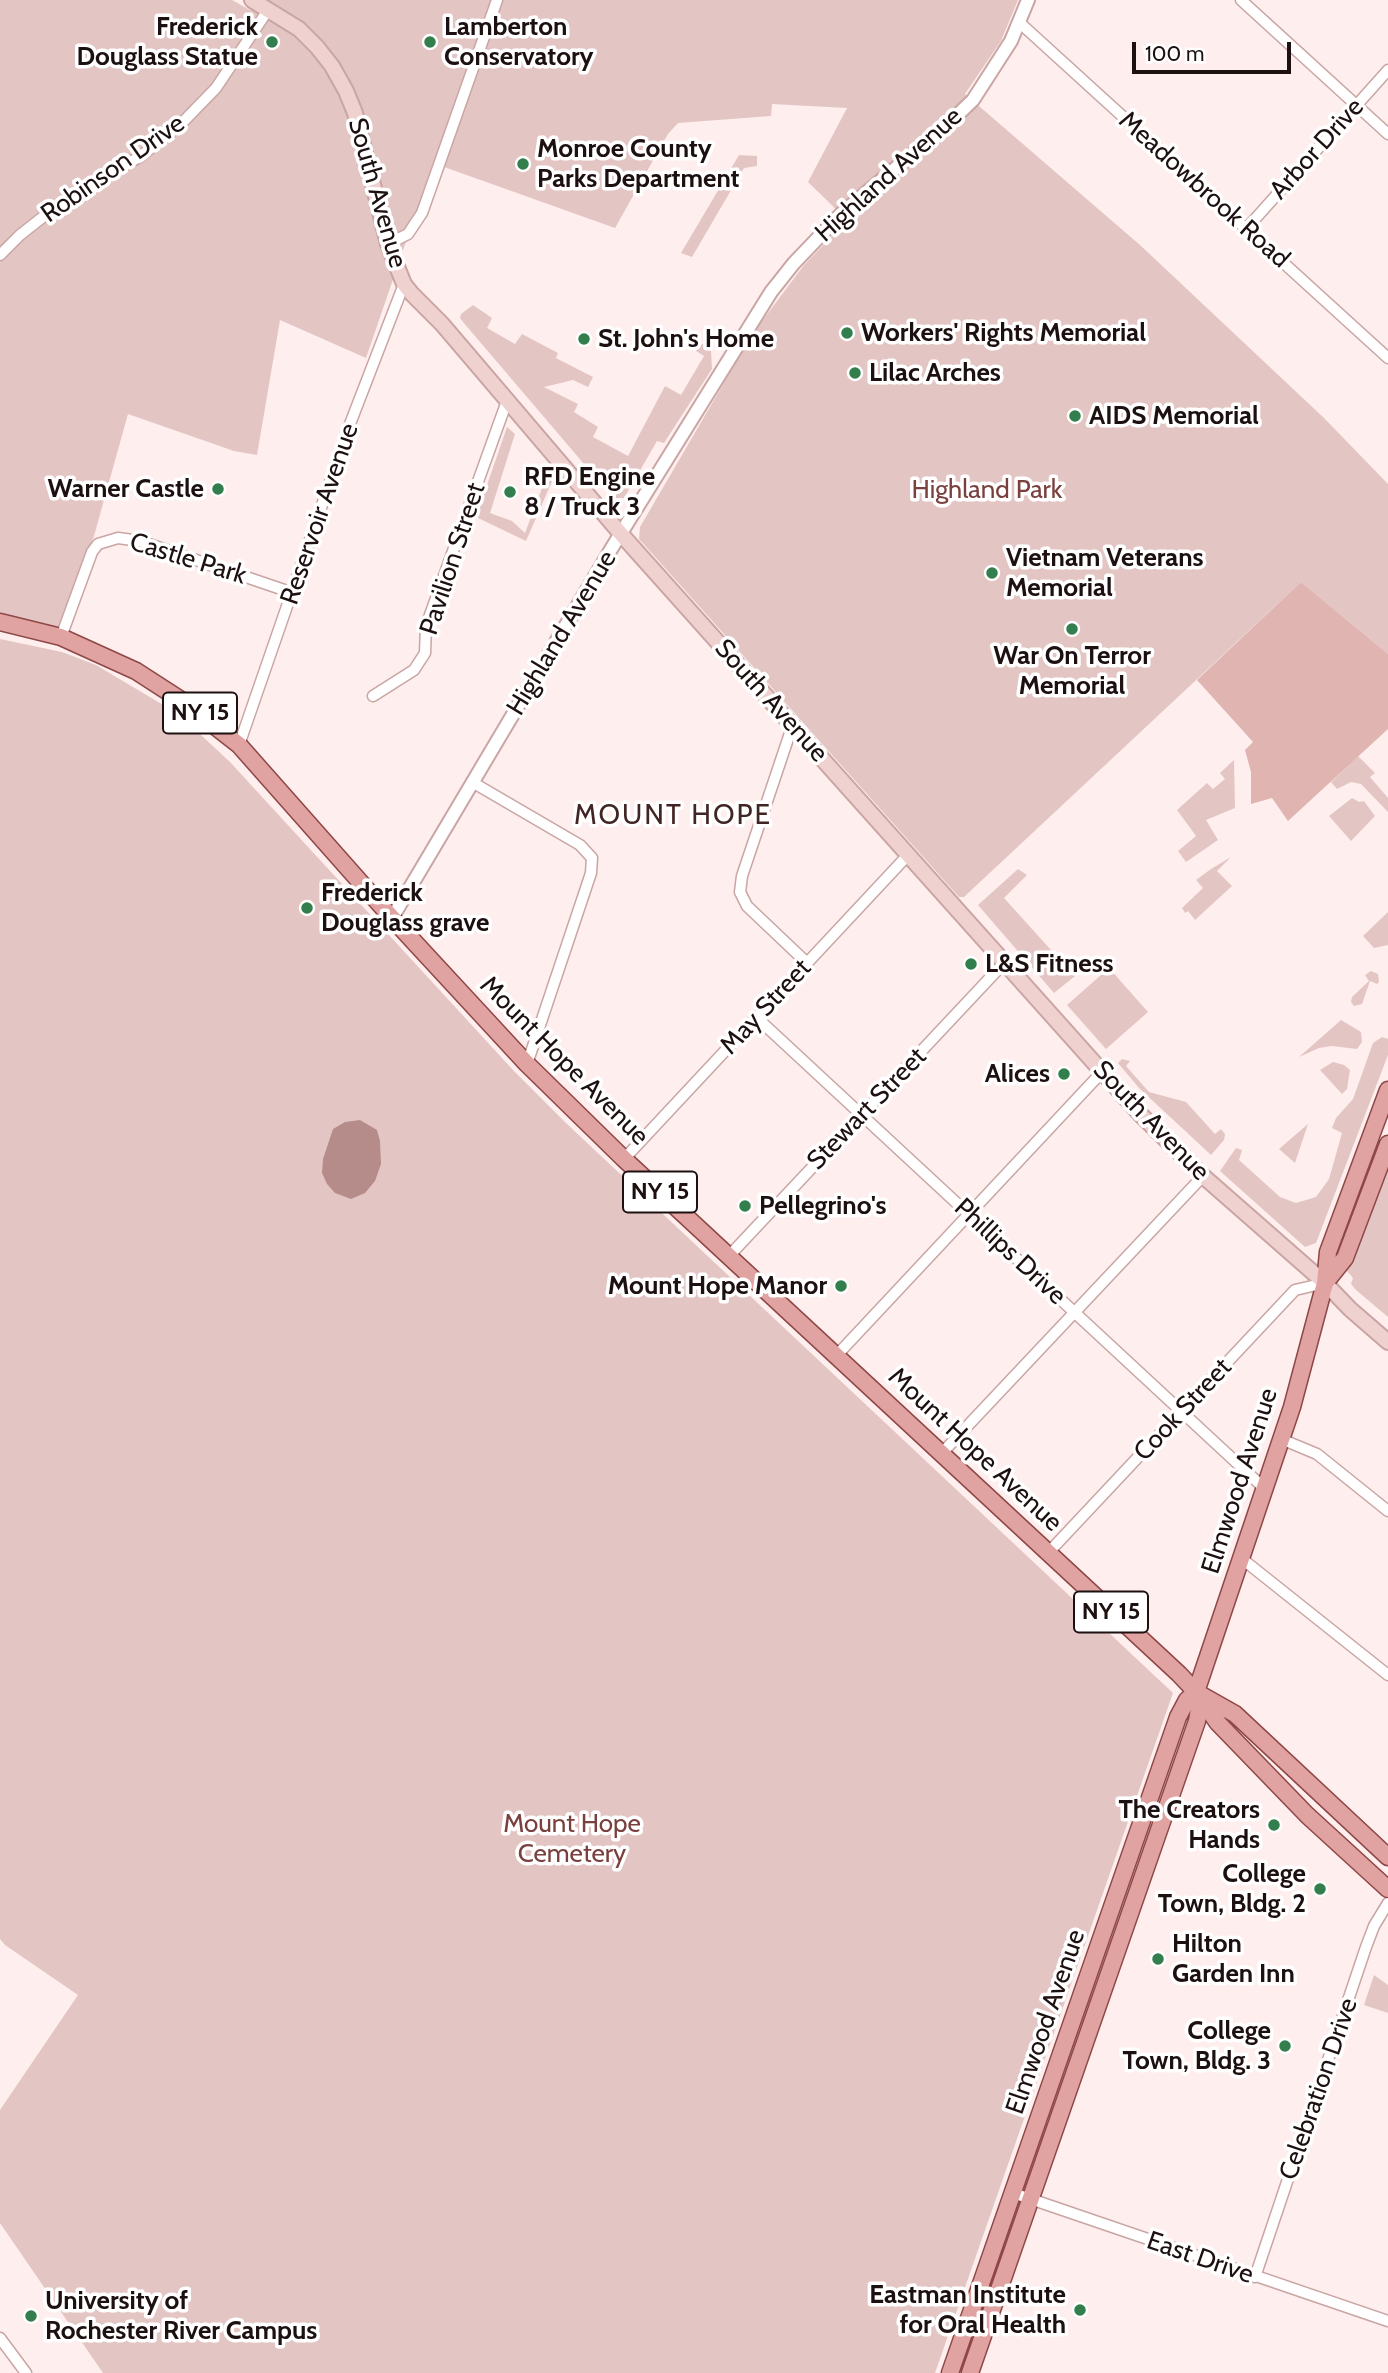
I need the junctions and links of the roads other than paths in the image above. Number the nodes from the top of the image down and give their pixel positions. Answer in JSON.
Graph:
{"nodes":[{"id":1,"x":252,"y":0,"type":"edge"},
{"id":2,"x":497,"y":0,"type":"edge"},
{"id":3,"x":1028,"y":0,"type":"edge"},
{"id":4,"x":1241,"y":0,"type":"edge"},
{"id":5,"x":268,"y":10,"type":"junction"},
{"id":6,"x":1020,"y":23,"type":"junction"},
{"id":7,"x":1388,"y":71,"type":"edge"},
{"id":8,"x":1356,"y":105,"type":"junction"},
{"id":9,"x":1388,"y":134,"type":"edge"},
{"id":10,"x":1247,"y":228,"type":"junction"},
{"id":11,"x":388,"y":244,"type":"junction"},
{"id":12,"x":0,"y":255,"type":"edge"},
{"id":13,"x":404,"y":284,"type":"junction"},
{"id":14,"x":1388,"y":358,"type":"edge"},
{"id":15,"x":507,"y":401,"type":"junction"},
{"id":16,"x":621,"y":534,"type":"junction"},
{"id":17,"x":293,"y":593,"type":"junction"},
{"id":18,"x":0,"y":622,"type":"edge"},
{"id":19,"x":61,"y":637,"type":"junction"},
{"id":20,"x":373,"y":696,"type":"dead end"},
{"id":21,"x":793,"y":724,"type":"junction"},
{"id":22,"x":239,"y":745,"type":"junction"},
{"id":23,"x":472,"y":782,"type":"junction"},
{"id":24,"x":908,"y":855,"type":"junction"},
{"id":25,"x":391,"y":918,"type":"junction"},
{"id":26,"x":806,"y":962,"type":"junction"},
{"id":27,"x":1004,"y":963,"type":"junction"},
{"id":28,"x":756,"y":1017,"type":"junction"},
{"id":29,"x":527,"y":1063,"type":"junction"},
{"id":30,"x":1102,"y":1072,"type":"junction"},
{"id":31,"x":1388,"y":1090,"type":"edge"},
{"id":32,"x":861,"y":1114,"type":"junction"},
{"id":33,"x":1388,"y":1144,"type":"edge"},
{"id":34,"x":624,"y":1158,"type":"junction"},
{"id":35,"x":1203,"y":1176,"type":"junction"},
{"id":36,"x":969,"y":1214,"type":"junction"},
{"id":37,"x":729,"y":1256,"type":"junction"},
{"id":38,"x":1325,"y":1283,"type":"junction"},
{"id":39,"x":1075,"y":1313,"type":"junction"},
{"id":40,"x":1388,"y":1342,"type":"edge"},
{"id":41,"x":837,"y":1355,"type":"junction"},
{"id":42,"x":1182,"y":1412,"type":"junction"},
{"id":43,"x":1281,"y":1439,"type":"junction"},
{"id":44,"x":942,"y":1453,"type":"junction"},
{"id":45,"x":1265,"y":1489,"type":"junction"},
{"id":46,"x":1388,"y":1511,"type":"edge"},
{"id":47,"x":1049,"y":1552,"type":"junction"},
{"id":48,"x":1241,"y":1558,"type":"junction"},
{"id":49,"x":1388,"y":1675,"type":"edge"},
{"id":50,"x":1196,"y":1692,"type":"junction"},
{"id":51,"x":1388,"y":1857,"type":"edge"},
{"id":52,"x":1388,"y":1889,"type":"edge"},
{"id":53,"x":1388,"y":1903,"type":"edge"},
{"id":54,"x":1013,"y":2193,"type":"junction"},
{"id":55,"x":1030,"y":2199,"type":"junction"},
{"id":56,"x":1255,"y":2277,"type":"junction"},
{"id":57,"x":1388,"y":2321,"type":"edge"},
{"id":58,"x":0,"y":2338,"type":"edge"},
{"id":59,"x":26,"y":2373,"type":"edge"},
{"id":60,"x":950,"y":2373,"type":"edge"},
{"id":61,"x":970,"y":2373,"type":"edge"}],
"edges":[{"from":1,"to":5,"type":"main road","name":"South Avenue"},
{"from":2,"to":11,"type":"street"},
{"from":3,"to":6,"type":"street","name":"Highland Avenue"},
{"from":4,"to":8,"type":"street"},
{"from":5,"to":11,"type":"main road","name":"South Avenue"},
{"from":5,"to":12,"type":"street","name":"Robinson Drive"},
{"from":6,"to":10,"type":"street","name":"Meadowbrook Road"},
{"from":6,"to":16,"type":"street","name":"Highland Avenue"},
{"from":7,"to":8,"type":"street","name":"Arbor Drive"},
{"from":8,"to":9,"type":"street"},
{"from":8,"to":10,"type":"street","name":"Arbor Drive"},
{"from":10,"to":14,"type":"street","name":"Meadowbrook Road"},
{"from":11,"to":13,"type":"main road","name":"South Avenue"},
{"from":13,"to":15,"type":"main road","name":"South Avenue"},
{"from":13,"to":17,"type":"street","name":"Reservoir Avenue"},
{"from":15,"to":16,"type":"main road","name":"South Avenue"},
{"from":15,"to":20,"type":"street","name":"Pavilion Street"},
{"from":16,"to":21,"type":"main road","name":"South Avenue"},
{"from":16,"to":23,"type":"street","name":"Highland Avenue"},
{"from":17,"to":19,"type":"street","name":"Castle Park"},
{"from":17,"to":22,"type":"street","name":"Reservoir Avenue"},
{"from":18,"to":19,"type":"main road","name":"Mount Hope Avenue","number":"NY 15"},
{"from":19,"to":22,"type":"main road","name":"Mount Hope Avenue","number":"NY 15"},
{"from":21,"to":24,"type":"main road","name":"South Avenue"},
{"from":21,"to":26,"type":"street"},
{"from":22,"to":25,"type":"main road","name":"Mount Hope Avenue","number":"NY 15"},
{"from":23,"to":25,"type":"street","name":"Highland Avenue"},
{"from":23,"to":29,"type":"street"},
{"from":24,"to":26,"type":"street","name":"May Street"},
{"from":24,"to":27,"type":"main road","name":"South Avenue"},
{"from":25,"to":29,"type":"main road","name":"Mount Hope Avenue","number":"NY 15"},
{"from":26,"to":28,"type":"street","name":"May Street"},
{"from":27,"to":30,"type":"main road","name":"South Avenue"},
{"from":27,"to":32,"type":"street","name":"Stewart Street"},
{"from":28,"to":32,"type":"street","name":"Phillips Drive"},
{"from":28,"to":34,"type":"street","name":"May Street"},
{"from":29,"to":34,"type":"main road","name":"Mount Hope Avenue","number":"NY 15"},
{"from":30,"to":35,"type":"main road","name":"South Avenue"},
{"from":30,"to":36,"type":"street"},
{"from":31,"to":38,"type":"main road","name":"Elmwood Avenue"},
{"from":32,"to":36,"type":"street","name":"Phillips Drive"},
{"from":32,"to":37,"type":"street","name":"Stewart Street"},
{"from":33,"to":38,"type":"main road","name":"Elmwood Avenue"},
{"from":34,"to":37,"type":"main road","name":"Mount Hope Avenue","number":"NY 15"},
{"from":35,"to":38,"type":"main road","name":"South Avenue"},
{"from":35,"to":39,"type":"street"},
{"from":36,"to":39,"type":"street","name":"Phillips Drive"},
{"from":36,"to":41,"type":"street"},
{"from":37,"to":41,"type":"main road","name":"Mount Hope Avenue","number":"NY 15"},
{"from":38,"to":40,"type":"main road","name":"South Avenue"},
{"from":38,"to":42,"type":"street","name":"Cook Street"},
{"from":38,"to":43,"type":"main road","name":"Elmwood Avenue"},
{"from":39,"to":42,"type":"street","name":"Phillips Drive"},
{"from":39,"to":44,"type":"street"},
{"from":41,"to":44,"type":"main road","name":"Mount Hope Avenue","number":"NY 15"},
{"from":42,"to":45,"type":"street","name":"Phillips Drive"},
{"from":42,"to":47,"type":"street","name":"Cook Street"},
{"from":43,"to":45,"type":"main road","name":"Elmwood Avenue"},
{"from":43,"to":46,"type":"street"},
{"from":44,"to":47,"type":"main road","name":"Mount Hope Avenue","number":"NY 15"},
{"from":45,"to":48,"type":"main road","name":"Elmwood Avenue"},
{"from":47,"to":50,"type":"main road","name":"Mount Hope Avenue","number":"NY 15"},
{"from":48,"to":49,"type":"street"},
{"from":48,"to":50,"type":"main road","name":"Elmwood Avenue"},
{"from":50,"to":51,"type":"main road","name":"Mount Hope Avenue","number":"NY 15"},
{"from":50,"to":52,"type":"main road","name":"Mount Hope Avenue","number":"NY 15"},
{"from":50,"to":54,"type":"main road","name":"Elmwood Avenue"},
{"from":50,"to":55,"type":"main road","name":"Elmwood Avenue"},
{"from":53,"to":56,"type":"street","name":"Celebration Drive"},
{"from":54,"to":55,"type":"street","name":"East Drive"},
{"from":54,"to":60,"type":"main road","name":"Elmwood Avenue"},
{"from":55,"to":56,"type":"street","name":"East Drive"},
{"from":55,"to":61,"type":"main road","name":"Elmwood Avenue"},
{"from":56,"to":57,"type":"street","name":"East Drive"},
{"from":58,"to":59,"type":"street"}]}
